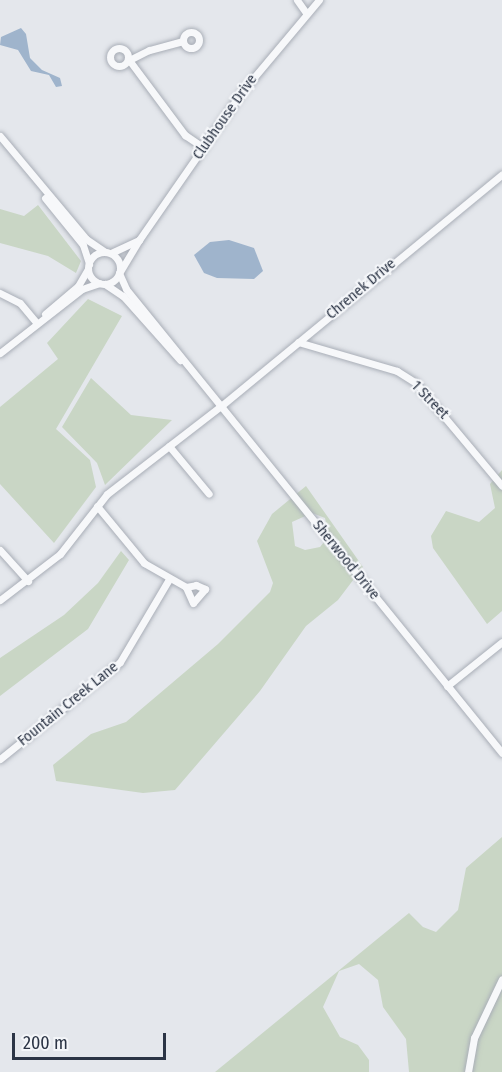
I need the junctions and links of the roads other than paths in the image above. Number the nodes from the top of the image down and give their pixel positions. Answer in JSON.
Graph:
{"nodes":[{"id":1,"x":297,"y":0,"type":"edge"},
{"id":2,"x":319,"y":0,"type":"edge"},
{"id":3,"x":306,"y":13,"type":"junction"},
{"id":4,"x":183,"y":41,"type":"dead end"},
{"id":5,"x":0,"y":136,"type":"edge"},
{"id":6,"x":203,"y":147,"type":"junction"},
{"id":7,"x":25,"y":168,"type":"junction"},
{"id":8,"x":502,"y":174,"type":"edge"},
{"id":9,"x":138,"y":240,"type":"junction"},
{"id":10,"x":108,"y":252,"type":"junction"},
{"id":11,"x":89,"y":266,"type":"junction"},
{"id":12,"x":120,"y":273,"type":"junction"},
{"id":13,"x":102,"y":283,"type":"junction"},
{"id":14,"x":0,"y":293,"type":"edge"},
{"id":15,"x":37,"y":323,"type":"junction"},
{"id":16,"x":298,"y":342,"type":"junction"},
{"id":17,"x":0,"y":353,"type":"edge"},
{"id":18,"x":190,"y":367,"type":"junction"},
{"id":19,"x":221,"y":406,"type":"junction"},
{"id":20,"x":169,"y":446,"type":"junction"},
{"id":21,"x":502,"y":486,"type":"edge"},
{"id":22,"x":208,"y":494,"type":"dead end"},
{"id":23,"x":97,"y":506,"type":"junction"},
{"id":24,"x":0,"y":550,"type":"edge"},
{"id":25,"x":169,"y":579,"type":"junction"},
{"id":26,"x":28,"y":581,"type":"junction"},
{"id":27,"x":186,"y":587,"type":"dead end"},
{"id":28,"x":0,"y":600,"type":"edge"},
{"id":29,"x":502,"y":642,"type":"edge"},
{"id":30,"x":447,"y":686,"type":"junction"},
{"id":31,"x":502,"y":753,"type":"edge"},
{"id":32,"x":0,"y":759,"type":"edge"},
{"id":33,"x":502,"y":980,"type":"edge"},
{"id":34,"x":468,"y":1072,"type":"edge"}],
"edges":[{"from":1,"to":3,"type":"street"},
{"from":2,"to":3,"type":"street","name":"Clubhouse Drive"},
{"from":3,"to":6,"type":"street","name":"Clubhouse Drive"},
{"from":4,"to":6,"type":"street"},
{"from":5,"to":7,"type":"street"},
{"from":6,"to":9,"type":"street","name":"Clubhouse Drive"},
{"from":7,"to":10,"type":"street"},
{"from":7,"to":11,"type":"street"},
{"from":8,"to":16,"type":"street","name":"Chrenek Drive"},
{"from":9,"to":10,"type":"street","name":"Clubhouse Drive"},
{"from":9,"to":12,"type":"street","name":"Clubhouse Drive"},
{"from":10,"to":11,"type":"street"},
{"from":10,"to":12,"type":"street"},
{"from":11,"to":13,"type":"street"},
{"from":11,"to":15,"type":"street"},
{"from":12,"to":13,"type":"street"},
{"from":12,"to":18,"type":"street","name":"Sherwood Drive"},
{"from":13,"to":15,"type":"street"},
{"from":13,"to":18,"type":"street","name":"Sherwood Drive"},
{"from":14,"to":15,"type":"street"},
{"from":15,"to":17,"type":"street"},
{"from":16,"to":19,"type":"street","name":"Chrenek Drive"},
{"from":16,"to":21,"type":"street","name":"1 Street"},
{"from":18,"to":19,"type":"street","name":"Sherwood Drive"},
{"from":19,"to":20,"type":"street","name":"Chrenek Drive"},
{"from":19,"to":30,"type":"street","name":"Sherwood Drive"},
{"from":20,"to":22,"type":"street"},
{"from":20,"to":23,"type":"street","name":"Chrenek Drive"},
{"from":23,"to":25,"type":"street"},
{"from":23,"to":26,"type":"street","name":"Chrenek Drive"},
{"from":24,"to":26,"type":"street"},
{"from":25,"to":27,"type":"street"},
{"from":25,"to":32,"type":"street","name":"Fountain Creek Lane"},
{"from":26,"to":28,"type":"street","name":"Chrenek Drive"},
{"from":29,"to":30,"type":"street"},
{"from":30,"to":31,"type":"street","name":"Sherwood Drive"},
{"from":33,"to":34,"type":"street"}]}
